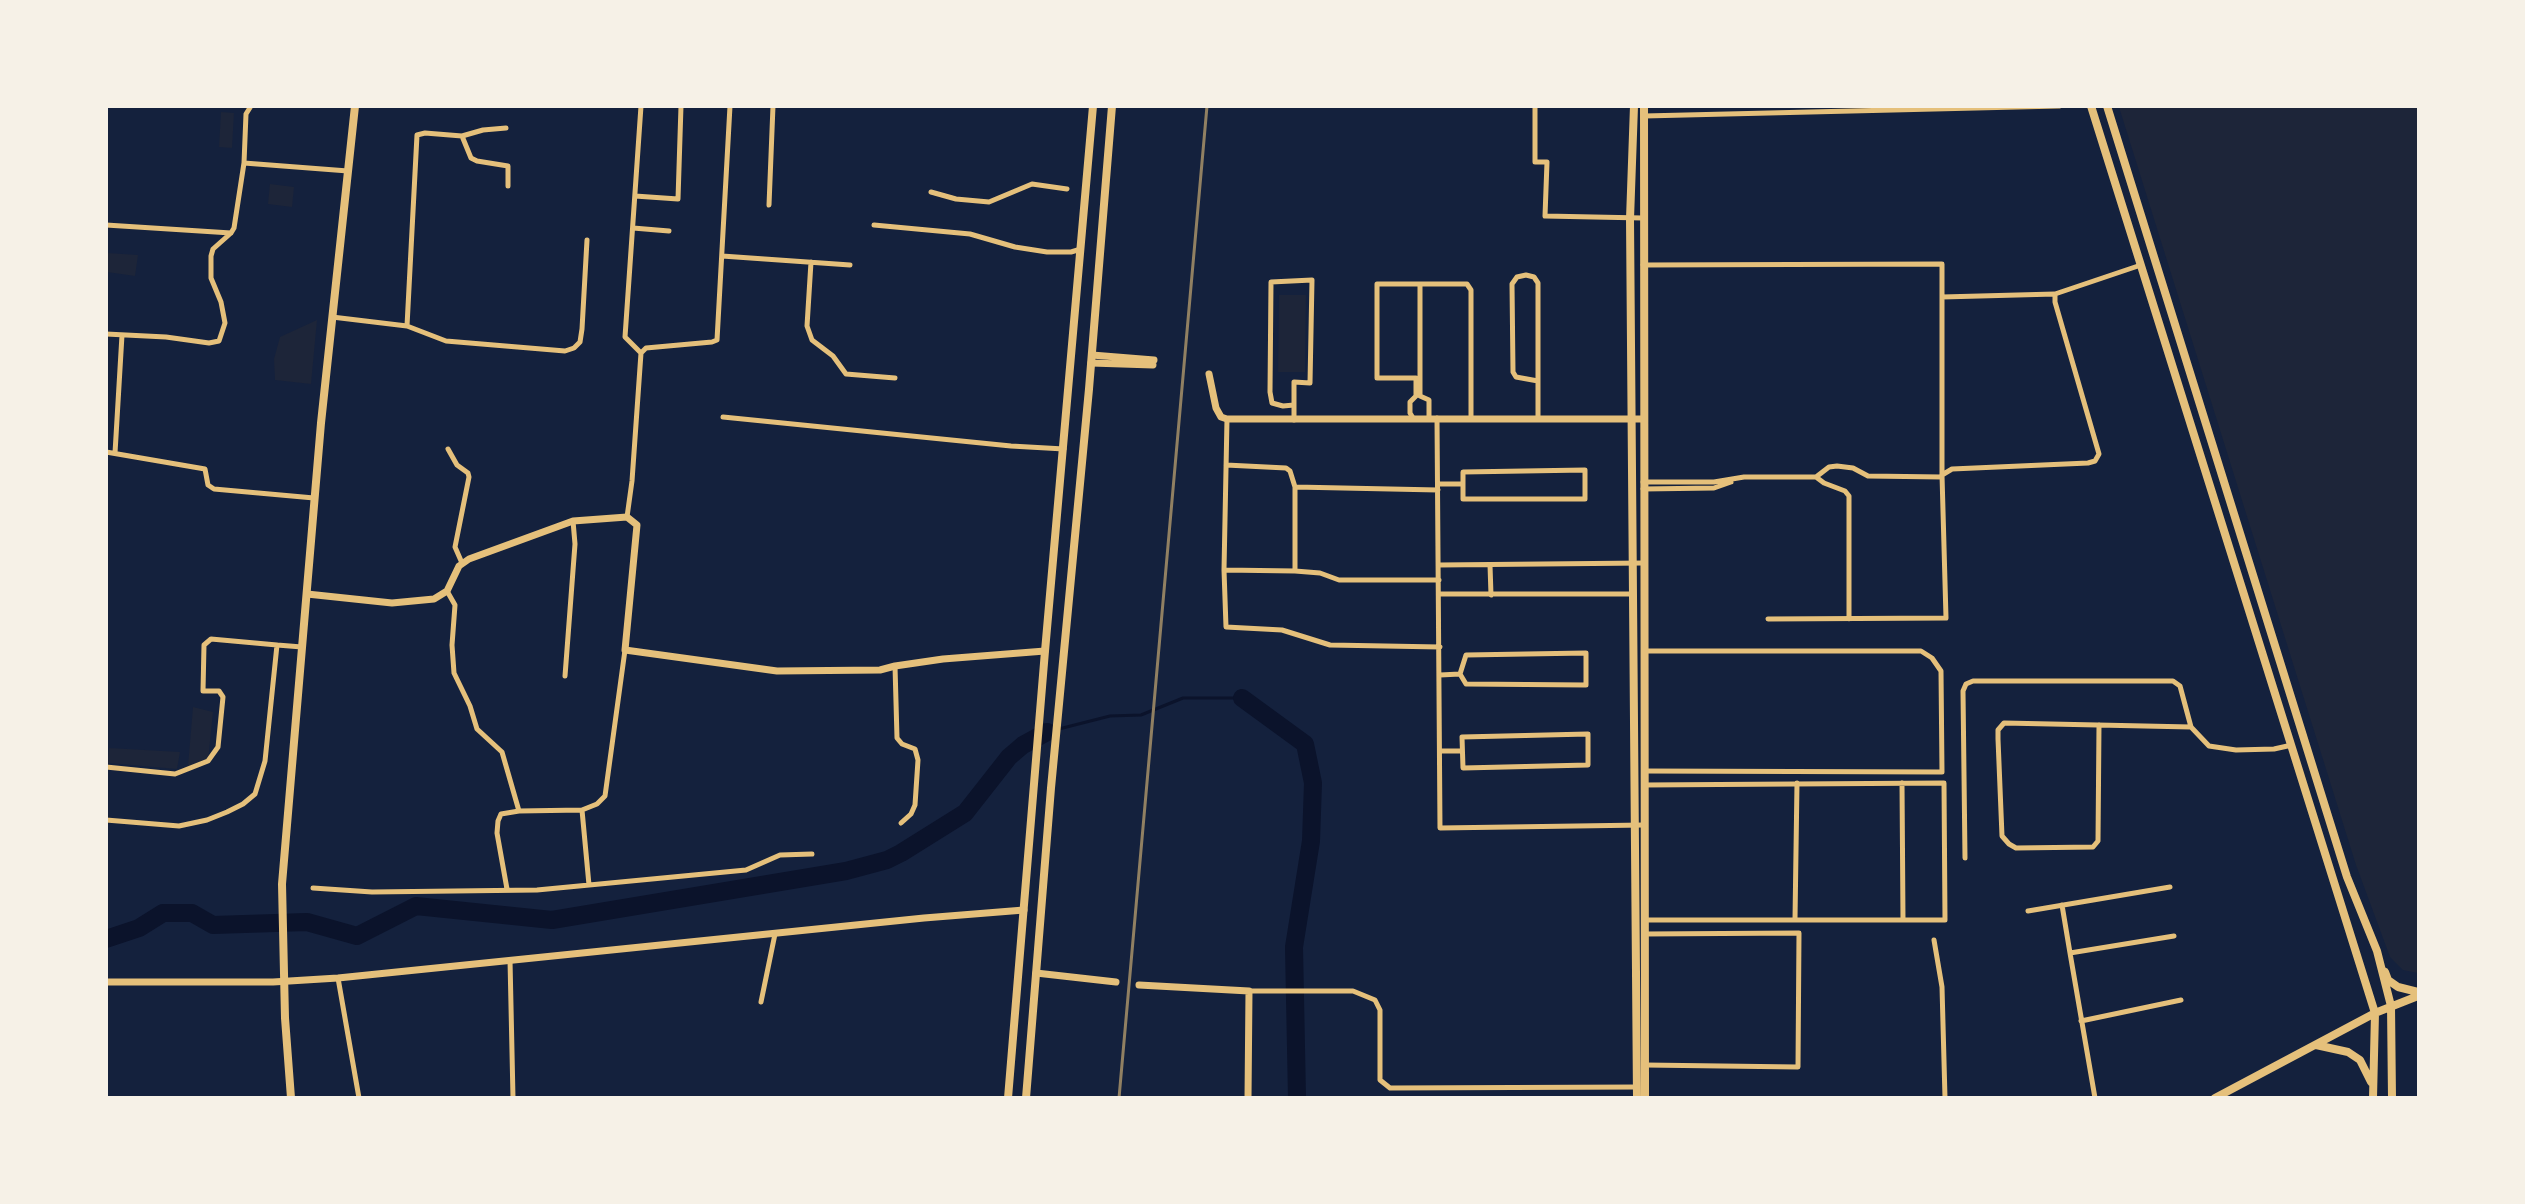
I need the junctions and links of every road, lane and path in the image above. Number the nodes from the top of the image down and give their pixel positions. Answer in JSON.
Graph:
{"nodes":[{"id":1,"x":251,"y":106,"type":"edge"},
{"id":2,"x":355,"y":106,"type":"edge"},
{"id":3,"x":641,"y":106,"type":"edge"},
{"id":4,"x":681,"y":106,"type":"edge"},
{"id":5,"x":730,"y":106,"type":"edge"},
{"id":6,"x":773,"y":106,"type":"edge"},
{"id":7,"x":1093,"y":106,"type":"edge"},
{"id":8,"x":1112,"y":106,"type":"edge"},
{"id":9,"x":1535,"y":106,"type":"edge"},
{"id":10,"x":1634,"y":106,"type":"edge"},
{"id":11,"x":1644,"y":106,"type":"edge"},
{"id":12,"x":2059,"y":106,"type":"edge"},
{"id":13,"x":2091,"y":106,"type":"edge"},
{"id":14,"x":2107,"y":106,"type":"edge"},
{"id":15,"x":1869,"y":109,"type":"edge"},
{"id":16,"x":1644,"y":116,"type":"junction"},
{"id":17,"x":506,"y":128,"type":"dead end"},
{"id":18,"x":462,"y":136,"type":"junction"},
{"id":19,"x":244,"y":163,"type":"junction"},
{"id":20,"x":348,"y":171,"type":"junction"},
{"id":21,"x":508,"y":186,"type":"dead end"},
{"id":22,"x":1067,"y":189,"type":"dead end"},
{"id":23,"x":931,"y":192,"type":"dead end"},
{"id":24,"x":635,"y":196,"type":"junction"},
{"id":25,"x":769,"y":205,"type":"dead end"},
{"id":26,"x":1643,"y":218,"type":"junction"},
{"id":27,"x":1630,"y":219,"type":"junction"},
{"id":28,"x":106,"y":225,"type":"edge"},
{"id":29,"x":874,"y":225,"type":"dead end"},
{"id":30,"x":633,"y":228,"type":"junction"},
{"id":31,"x":669,"y":231,"type":"dead end"},
{"id":32,"x":231,"y":233,"type":"junction"},
{"id":33,"x":587,"y":240,"type":"dead end"},
{"id":34,"x":2149,"y":240,"type":"junction"},
{"id":35,"x":2135,"y":245,"type":"junction"},
{"id":36,"x":1081,"y":249,"type":"junction"},
{"id":37,"x":722,"y":256,"type":"junction"},
{"id":38,"x":811,"y":262,"type":"junction"},
{"id":39,"x":850,"y":265,"type":"dead end"},
{"id":40,"x":1643,"y":265,"type":"junction"},
{"id":41,"x":2141,"y":265,"type":"junction"},
{"id":42,"x":1420,"y":284,"type":"junction"},
{"id":43,"x":2055,"y":294,"type":"junction"},
{"id":44,"x":1942,"y":297,"type":"junction"},
{"id":45,"x":332,"y":317,"type":"junction"},
{"id":46,"x":407,"y":326,"type":"junction"},
{"id":47,"x":106,"y":334,"type":"edge"},
{"id":48,"x":122,"y":335,"type":"junction"},
{"id":49,"x":641,"y":353,"type":"junction"},
{"id":50,"x":1092,"y":359,"type":"junction"},
{"id":51,"x":1153,"y":362,"type":"dead end"},
{"id":52,"x":1209,"y":374,"type":"dead end"},
{"id":53,"x":896,"y":378,"type":"dead end"},
{"id":54,"x":1538,"y":381,"type":"junction"},
{"id":55,"x":1294,"y":405,"type":"junction"},
{"id":56,"x":723,"y":417,"type":"dead end"},
{"id":57,"x":1413,"y":418,"type":"junction"},
{"id":58,"x":1429,"y":418,"type":"junction"},
{"id":59,"x":1437,"y":418,"type":"junction"},
{"id":60,"x":1471,"y":418,"type":"junction"},
{"id":61,"x":1538,"y":418,"type":"junction"},
{"id":62,"x":1227,"y":419,"type":"junction"},
{"id":63,"x":1632,"y":419,"type":"junction"},
{"id":64,"x":1643,"y":419,"type":"junction"},
{"id":65,"x":1294,"y":420,"type":"junction"},
{"id":66,"x":1084,"y":444,"type":"junction"},
{"id":67,"x":1064,"y":446,"type":"junction"},
{"id":68,"x":448,"y":449,"type":"dead end"},
{"id":69,"x":106,"y":453,"type":"edge"},
{"id":70,"x":115,"y":453,"type":"junction"},
{"id":71,"x":1226,"y":465,"type":"junction"},
{"id":72,"x":1942,"y":476,"type":"junction"},
{"id":73,"x":1816,"y":477,"type":"junction"},
{"id":74,"x":1462,"y":484,"type":"junction"},
{"id":75,"x":1643,"y":485,"type":"junction"},
{"id":76,"x":1295,"y":487,"type":"junction"},
{"id":77,"x":1438,"y":487,"type":"junction"},
{"id":78,"x":314,"y":498,"type":"junction"},
{"id":79,"x":627,"y":517,"type":"junction"},
{"id":80,"x":573,"y":521,"type":"junction"},
{"id":81,"x":2242,"y":541,"type":"junction"},
{"id":82,"x":2229,"y":545,"type":"junction"},
{"id":83,"x":462,"y":563,"type":"junction"},
{"id":84,"x":1633,"y":563,"type":"junction"},
{"id":85,"x":1644,"y":563,"type":"junction"},
{"id":86,"x":1439,"y":565,"type":"junction"},
{"id":87,"x":1490,"y":565,"type":"junction"},
{"id":88,"x":1224,"y":570,"type":"junction"},
{"id":89,"x":1295,"y":571,"type":"junction"},
{"id":90,"x":1439,"y":580,"type":"junction"},
{"id":91,"x":447,"y":591,"type":"junction"},
{"id":92,"x":307,"y":594,"type":"junction"},
{"id":93,"x":1440,"y":594,"type":"junction"},
{"id":94,"x":1633,"y":594,"type":"junction"},
{"id":95,"x":1491,"y":595,"type":"junction"},
{"id":96,"x":1768,"y":618,"type":"dead end"},
{"id":97,"x":1849,"y":619,"type":"junction"},
{"id":98,"x":277,"y":645,"type":"junction"},
{"id":99,"x":302,"y":647,"type":"junction"},
{"id":100,"x":1440,"y":647,"type":"junction"},
{"id":101,"x":625,"y":650,"type":"junction"},
{"id":102,"x":1045,"y":651,"type":"junction"},
{"id":103,"x":1644,"y":651,"type":"junction"},
{"id":104,"x":895,"y":666,"type":"junction"},
{"id":105,"x":1460,"y":674,"type":"junction"},
{"id":106,"x":1440,"y":675,"type":"junction"},
{"id":107,"x":565,"y":676,"type":"dead end"},
{"id":108,"x":2098,"y":725,"type":"junction"},
{"id":109,"x":2191,"y":726,"type":"junction"},
{"id":110,"x":2292,"y":745,"type":"junction"},
{"id":111,"x":1440,"y":751,"type":"junction"},
{"id":112,"x":1462,"y":751,"type":"junction"},
{"id":113,"x":106,"y":767,"type":"edge"},
{"id":114,"x":1644,"y":771,"type":"junction"},
{"id":115,"x":1797,"y":783,"type":"junction"},
{"id":116,"x":1902,"y":783,"type":"junction"},
{"id":117,"x":1644,"y":785,"type":"junction"},
{"id":118,"x":582,"y":810,"type":"junction"},
{"id":119,"x":519,"y":811,"type":"junction"},
{"id":120,"x":106,"y":820,"type":"edge"},
{"id":121,"x":901,"y":823,"type":"dead end"},
{"id":122,"x":1635,"y":825,"type":"junction"},
{"id":123,"x":1644,"y":825,"type":"junction"},
{"id":124,"x":812,"y":854,"type":"dead end"},
{"id":125,"x":1965,"y":858,"type":"dead end"},
{"id":126,"x":589,"y":885,"type":"junction"},
{"id":127,"x":2170,"y":887,"type":"dead end"},
{"id":128,"x":313,"y":888,"type":"dead end"},
{"id":129,"x":507,"y":889,"type":"junction"},
{"id":130,"x":2062,"y":905,"type":"junction"},
{"id":131,"x":1024,"y":910,"type":"junction"},
{"id":132,"x":2028,"y":911,"type":"dead end"},
{"id":133,"x":1644,"y":920,"type":"junction"},
{"id":134,"x":1795,"y":920,"type":"junction"},
{"id":135,"x":1903,"y":920,"type":"junction"},
{"id":136,"x":775,"y":934,"type":"junction"},
{"id":137,"x":1644,"y":934,"type":"junction"},
{"id":138,"x":2174,"y":936,"type":"dead end"},
{"id":139,"x":1934,"y":940,"type":"dead end"},
{"id":140,"x":2377,"y":951,"type":"junction"},
{"id":141,"x":2070,"y":953,"type":"junction"},
{"id":142,"x":510,"y":960,"type":"junction"},
{"id":143,"x":1036,"y":973,"type":"junction"},
{"id":144,"x":338,"y":978,"type":"junction"},
{"id":145,"x":106,"y":982,"type":"edge"},
{"id":146,"x":1116,"y":982,"type":"dead end"},
{"id":147,"x":1139,"y":985,"type":"dead end"},
{"id":148,"x":1250,"y":991,"type":"junction"},
{"id":149,"x":2418,"y":994,"type":"edge"},
{"id":150,"x":2181,"y":1000,"type":"dead end"},
{"id":151,"x":761,"y":1002,"type":"dead end"},
{"id":152,"x":2391,"y":1006,"type":"junction"},
{"id":153,"x":2375,"y":1013,"type":"junction"},
{"id":154,"x":2081,"y":1021,"type":"junction"},
{"id":155,"x":2316,"y":1045,"type":"junction"},
{"id":156,"x":1645,"y":1065,"type":"junction"},
{"id":157,"x":1636,"y":1087,"type":"junction"},
{"id":158,"x":2373,"y":1094,"type":"edge"},
{"id":159,"x":291,"y":1098,"type":"edge"},
{"id":160,"x":359,"y":1098,"type":"edge"},
{"id":161,"x":513,"y":1098,"type":"edge"},
{"id":162,"x":1008,"y":1098,"type":"edge"},
{"id":163,"x":1026,"y":1098,"type":"edge"},
{"id":164,"x":1248,"y":1098,"type":"edge"},
{"id":165,"x":1637,"y":1098,"type":"edge"},
{"id":166,"x":1645,"y":1098,"type":"edge"},
{"id":167,"x":1945,"y":1098,"type":"edge"},
{"id":168,"x":2095,"y":1098,"type":"edge"},
{"id":169,"x":2214,"y":1098,"type":"edge"},
{"id":170,"x":2392,"y":1098,"type":"edge"}],
"edges":[{"from":1,"to":19,"type":"street"},
{"from":2,"to":20,"type":"main road"},
{"from":3,"to":24,"type":"street"},
{"from":4,"to":24,"type":"street"},
{"from":5,"to":37,"type":"street"},
{"from":6,"to":25,"type":"street"},
{"from":7,"to":36,"type":"main road"},
{"from":8,"to":50,"type":"main road"},
{"from":9,"to":27,"type":"street"},
{"from":10,"to":27,"type":"main road"},
{"from":11,"to":16,"type":"main road"},
{"from":12,"to":15,"type":"street"},
{"from":13,"to":35,"type":"main road"},
{"from":14,"to":34,"type":"main road"},
{"from":15,"to":16,"type":"street"},
{"from":16,"to":26,"type":"main road"},
{"from":17,"to":18,"type":"street"},
{"from":18,"to":21,"type":"street"},
{"from":18,"to":46,"type":"street"},
{"from":19,"to":20,"type":"street"},
{"from":19,"to":32,"type":"street"},
{"from":20,"to":45,"type":"main road"},
{"from":22,"to":23,"type":"street"},
{"from":24,"to":30,"type":"street"},
{"from":26,"to":27,"type":"street"},
{"from":26,"to":40,"type":"main road"},
{"from":27,"to":63,"type":"main road"},
{"from":28,"to":32,"type":"street"},
{"from":29,"to":36,"type":"street"},
{"from":30,"to":31,"type":"street"},
{"from":30,"to":49,"type":"street"},
{"from":32,"to":48,"type":"street"},
{"from":33,"to":46,"type":"street"},
{"from":34,"to":35,"type":"main road"},
{"from":34,"to":81,"type":"main road"},
{"from":35,"to":41,"type":"main road"},
{"from":36,"to":67,"type":"main road"},
{"from":37,"to":38,"type":"street"},
{"from":37,"to":49,"type":"street"},
{"from":38,"to":39,"type":"street"},
{"from":38,"to":53,"type":"street"},
{"from":40,"to":44,"type":"street"},
{"from":40,"to":64,"type":"main road"},
{"from":41,"to":43,"type":"street"},
{"from":41,"to":82,"type":"main road"},
{"from":42,"to":57,"type":"street"},
{"from":42,"to":58,"type":"street"},
{"from":42,"to":60,"type":"street"},
{"from":43,"to":44,"type":"street"},
{"from":43,"to":72,"type":"street"},
{"from":44,"to":72,"type":"street"},
{"from":45,"to":46,"type":"street"},
{"from":45,"to":78,"type":"main road"},
{"from":47,"to":48,"type":"street"},
{"from":48,"to":70,"type":"street"},
{"from":49,"to":79,"type":"street"},
{"from":50,"to":51,"type":"street"},
{"from":50,"to":66,"type":"main road"},
{"from":52,"to":62,"type":"street"},
{"from":54,"to":54,"type":"street"},
{"from":54,"to":61,"type":"street"},
{"from":55,"to":55,"type":"street"},
{"from":55,"to":65,"type":"street"},
{"from":56,"to":67,"type":"street"},
{"from":57,"to":58,"type":"street"},
{"from":57,"to":65,"type":"street"},
{"from":58,"to":59,"type":"street"},
{"from":59,"to":60,"type":"street"},
{"from":59,"to":77,"type":"street"},
{"from":60,"to":61,"type":"street"},
{"from":61,"to":63,"type":"street"},
{"from":62,"to":65,"type":"street"},
{"from":62,"to":71,"type":"street"},
{"from":63,"to":64,"type":"street"},
{"from":63,"to":84,"type":"main road"},
{"from":64,"to":75,"type":"main road"},
{"from":66,"to":67,"type":"main road"},
{"from":66,"to":143,"type":"main road"},
{"from":67,"to":102,"type":"main road"},
{"from":68,"to":83,"type":"street"},
{"from":69,"to":70,"type":"street"},
{"from":70,"to":78,"type":"street"},
{"from":71,"to":76,"type":"street"},
{"from":71,"to":88,"type":"street"},
{"from":72,"to":73,"type":"street"},
{"from":72,"to":97,"type":"street"},
{"from":73,"to":75,"type":"street"},
{"from":73,"to":97,"type":"street"},
{"from":74,"to":74,"type":"street"},
{"from":74,"to":77,"type":"street"},
{"from":75,"to":85,"type":"main road"},
{"from":76,"to":77,"type":"street"},
{"from":76,"to":89,"type":"street"},
{"from":77,"to":86,"type":"street"},
{"from":78,"to":92,"type":"main road"},
{"from":79,"to":80,"type":"street"},
{"from":79,"to":101,"type":"street"},
{"from":80,"to":83,"type":"street"},
{"from":80,"to":107,"type":"street"},
{"from":81,"to":82,"type":"main road"},
{"from":81,"to":140,"type":"main road"},
{"from":82,"to":110,"type":"main road"},
{"from":83,"to":91,"type":"street"},
{"from":84,"to":85,"type":"street"},
{"from":84,"to":87,"type":"street"},
{"from":84,"to":94,"type":"main road"},
{"from":85,"to":103,"type":"main road"},
{"from":86,"to":87,"type":"street"},
{"from":86,"to":90,"type":"street"},
{"from":87,"to":95,"type":"street"},
{"from":88,"to":89,"type":"street"},
{"from":88,"to":100,"type":"street"},
{"from":89,"to":90,"type":"street"},
{"from":90,"to":93,"type":"street"},
{"from":91,"to":92,"type":"street"},
{"from":91,"to":119,"type":"street"},
{"from":92,"to":99,"type":"main road"},
{"from":93,"to":95,"type":"street"},
{"from":93,"to":100,"type":"street"},
{"from":94,"to":95,"type":"street"},
{"from":94,"to":122,"type":"main road"},
{"from":96,"to":97,"type":"street"},
{"from":98,"to":99,"type":"street"},
{"from":98,"to":113,"type":"street"},
{"from":98,"to":120,"type":"street"},
{"from":99,"to":159,"type":"main road"},
{"from":100,"to":106,"type":"street"},
{"from":101,"to":104,"type":"street"},
{"from":101,"to":118,"type":"street"},
{"from":102,"to":104,"type":"street"},
{"from":102,"to":131,"type":"main road"},
{"from":103,"to":114,"type":"main road"},
{"from":103,"to":114,"type":"street"},
{"from":104,"to":121,"type":"street"},
{"from":105,"to":105,"type":"street"},
{"from":105,"to":106,"type":"street"},
{"from":106,"to":111,"type":"street"},
{"from":108,"to":108,"type":"street"},
{"from":108,"to":109,"type":"street"},
{"from":109,"to":110,"type":"street"},
{"from":109,"to":125,"type":"street"},
{"from":110,"to":153,"type":"main road"},
{"from":111,"to":112,"type":"street"},
{"from":111,"to":122,"type":"street"},
{"from":112,"to":112,"type":"street"},
{"from":114,"to":117,"type":"main road"},
{"from":115,"to":116,"type":"street"},
{"from":115,"to":117,"type":"street"},
{"from":115,"to":134,"type":"street"},
{"from":116,"to":135,"type":"street"},
{"from":116,"to":135,"type":"street"},
{"from":117,"to":123,"type":"main road"},
{"from":118,"to":119,"type":"street"},
{"from":118,"to":126,"type":"street"},
{"from":119,"to":129,"type":"street"},
{"from":122,"to":123,"type":"street"},
{"from":122,"to":157,"type":"main road"},
{"from":123,"to":133,"type":"main road"},
{"from":124,"to":126,"type":"street"},
{"from":126,"to":129,"type":"street"},
{"from":127,"to":130,"type":"street"},
{"from":128,"to":129,"type":"street"},
{"from":130,"to":132,"type":"street"},
{"from":130,"to":141,"type":"street"},
{"from":131,"to":136,"type":"street"},
{"from":131,"to":162,"type":"main road"},
{"from":133,"to":134,"type":"street"},
{"from":133,"to":137,"type":"main road"},
{"from":134,"to":135,"type":"street"},
{"from":136,"to":142,"type":"street"},
{"from":136,"to":151,"type":"street"},
{"from":137,"to":156,"type":"main road"},
{"from":137,"to":156,"type":"street"},
{"from":138,"to":141,"type":"street"},
{"from":139,"to":167,"type":"street"},
{"from":140,"to":149,"type":"main road"},
{"from":140,"to":152,"type":"main road"},
{"from":141,"to":154,"type":"street"},
{"from":142,"to":144,"type":"street"},
{"from":142,"to":161,"type":"street"},
{"from":143,"to":146,"type":"street"},
{"from":143,"to":163,"type":"main road"},
{"from":144,"to":145,"type":"street"},
{"from":144,"to":160,"type":"street"},
{"from":147,"to":148,"type":"street"},
{"from":148,"to":157,"type":"street"},
{"from":148,"to":164,"type":"street"},
{"from":149,"to":152,"type":"main road"},
{"from":150,"to":154,"type":"street"},
{"from":152,"to":153,"type":"main road"},
{"from":152,"to":170,"type":"main road"},
{"from":153,"to":155,"type":"main road"},
{"from":153,"to":158,"type":"main road"},
{"from":154,"to":168,"type":"street"},
{"from":155,"to":158,"type":"main road"},
{"from":155,"to":169,"type":"main road"},
{"from":156,"to":166,"type":"main road"},
{"from":157,"to":165,"type":"main road"}]}
